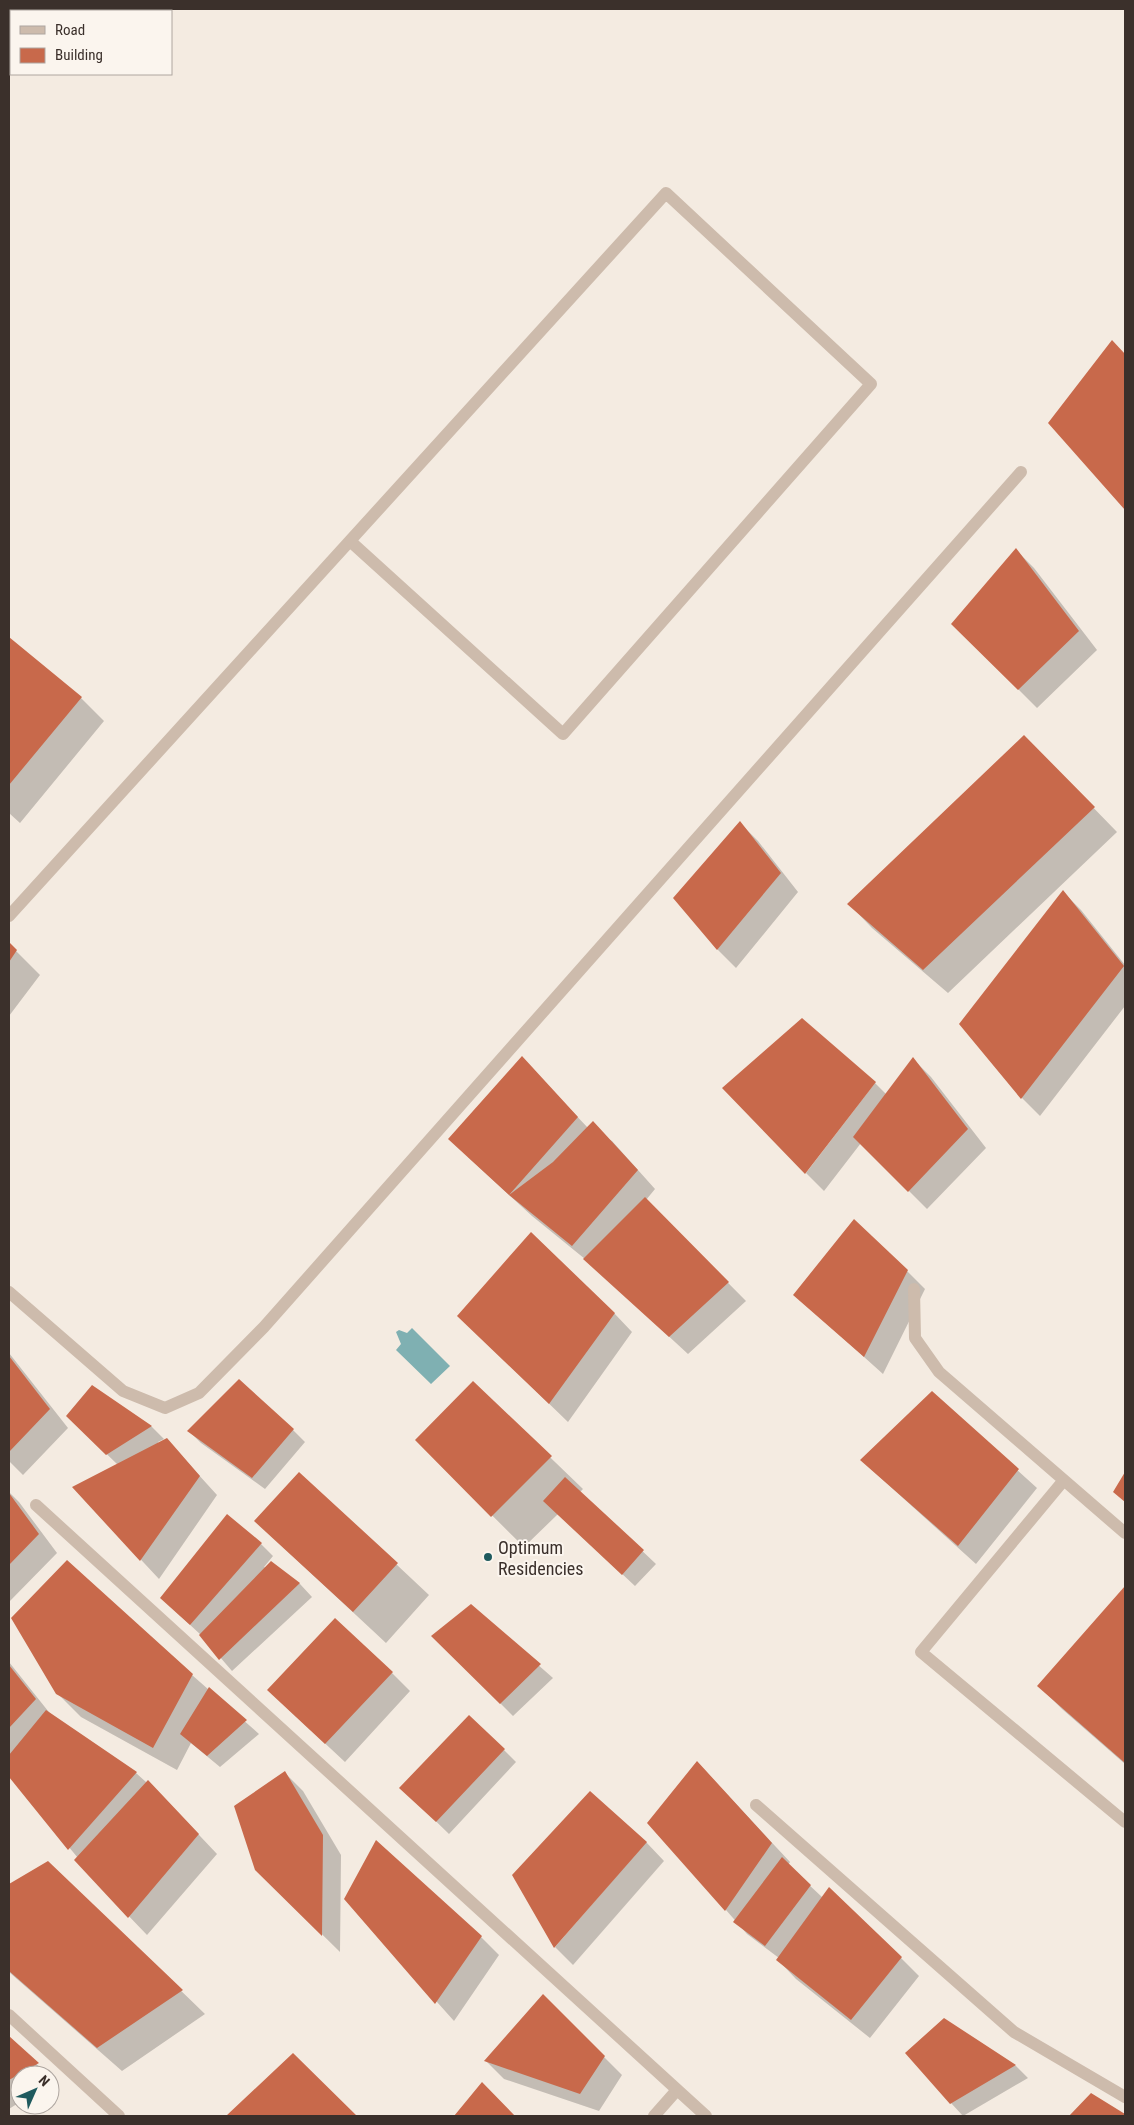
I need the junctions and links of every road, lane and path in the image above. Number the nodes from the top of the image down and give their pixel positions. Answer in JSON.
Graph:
{"nodes":[{"id":1,"x":1021,"y":472,"type":"dead end"},
{"id":2,"x":350,"y":540,"type":"junction"},
{"id":3,"x":9,"y":916,"type":"edge"},
{"id":4,"x":914,"y":1289,"type":"dead end"},
{"id":5,"x":9,"y":1292,"type":"edge"},
{"id":6,"x":1064,"y":1480,"type":"junction"},
{"id":7,"x":36,"y":1506,"type":"dead end"},
{"id":8,"x":1125,"y":1533,"type":"edge"},
{"id":9,"x":756,"y":1805,"type":"dead end"},
{"id":10,"x":1125,"y":1822,"type":"edge"},
{"id":11,"x":9,"y":2015,"type":"edge"},
{"id":12,"x":677,"y":2090,"type":"junction"},
{"id":13,"x":1125,"y":2097,"type":"edge"},
{"id":14,"x":119,"y":2116,"type":"edge"},
{"id":15,"x":654,"y":2116,"type":"edge"},
{"id":16,"x":706,"y":2116,"type":"edge"}],
"edges":[{"from":1,"to":5,"type":"street"},
{"from":2,"to":2,"type":"street"},
{"from":2,"to":3,"type":"street"},
{"from":4,"to":6,"type":"street"},
{"from":6,"to":8,"type":"street"},
{"from":6,"to":10,"type":"street"},
{"from":7,"to":12,"type":"street"},
{"from":9,"to":13,"type":"street"},
{"from":11,"to":14,"type":"street"},
{"from":12,"to":15,"type":"street"},
{"from":12,"to":16,"type":"street"}]}
